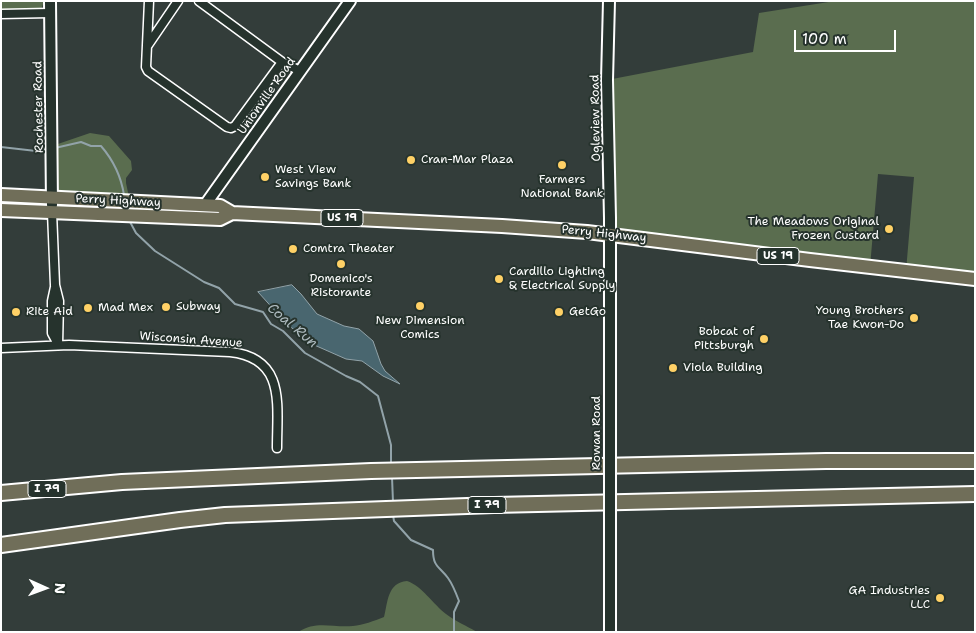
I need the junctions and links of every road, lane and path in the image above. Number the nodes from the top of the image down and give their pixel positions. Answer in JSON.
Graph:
{"nodes":[{"id":1,"x":50,"y":1,"type":"edge"},
{"id":2,"x":149,"y":1,"type":"edge"},
{"id":3,"x":166,"y":1,"type":"edge"},
{"id":4,"x":199,"y":1,"type":"edge"},
{"id":5,"x":350,"y":1,"type":"edge"},
{"id":6,"x":609,"y":1,"type":"edge"},
{"id":7,"x":176,"y":4,"type":"edge"},
{"id":8,"x":50,"y":13,"type":"junction"},
{"id":9,"x":1,"y":14,"type":"edge"},
{"id":10,"x":147,"y":46,"type":"junction"},
{"id":11,"x":282,"y":62,"type":"junction"},
{"id":12,"x":300,"y":71,"type":"junction"},
{"id":13,"x":1,"y":196,"type":"edge"},
{"id":14,"x":52,"y":198,"type":"junction"},
{"id":15,"x":205,"y":205,"type":"junction"},
{"id":16,"x":1,"y":210,"type":"edge"},
{"id":17,"x":52,"y":212,"type":"junction"},
{"id":18,"x":232,"y":213,"type":"junction"},
{"id":19,"x":610,"y":234,"type":"junction"},
{"id":20,"x":975,"y":279,"type":"edge"},
{"id":21,"x":58,"y":345,"type":"junction"},
{"id":22,"x":1,"y":348,"type":"edge"},
{"id":23,"x":277,"y":448,"type":"dead end"},
{"id":24,"x":975,"y":461,"type":"edge"},
{"id":25,"x":1,"y":493,"type":"edge"},
{"id":26,"x":975,"y":495,"type":"edge"},
{"id":27,"x":1,"y":545,"type":"edge"},
{"id":28,"x":610,"y":632,"type":"edge"}],
"edges":[{"from":1,"to":8,"type":"street","name":"Rochester Road"},
{"from":2,"to":10,"type":"street"},
{"from":3,"to":7,"type":"street"},
{"from":4,"to":11,"type":"street"},
{"from":5,"to":12,"type":"street","name":"Unionville Road"},
{"from":6,"to":19,"type":"street","name":"Ogleview Road"},
{"from":7,"to":10,"type":"street"},
{"from":8,"to":9,"type":"street"},
{"from":8,"to":14,"type":"street","name":"Rochester Road"},
{"from":10,"to":11,"type":"street"},
{"from":11,"to":12,"type":"street"},
{"from":12,"to":15,"type":"street","name":"Unionville Road"},
{"from":13,"to":14,"type":"main road","name":"Perry Highway","number":"US 19"},
{"from":14,"to":15,"type":"main road","name":"Perry Highway","number":"US 19"},
{"from":14,"to":17,"type":"street","name":"Rochester Road"},
{"from":15,"to":18,"type":"main road","name":"Perry Highway","number":"US 19"},
{"from":16,"to":17,"type":"main road","name":"Perry Highway","number":"US 19"},
{"from":17,"to":18,"type":"main road","name":"Perry Highway","number":"US 19"},
{"from":17,"to":21,"type":"street"},
{"from":18,"to":19,"type":"main road","name":"Perry Highway","number":"US 19"},
{"from":19,"to":20,"type":"main road","name":"Perry Highway","number":"US 19"},
{"from":19,"to":28,"type":"street","name":"Rowan Road","bridge":true},
{"from":21,"to":22,"type":"street","name":"Wisconsin Avenue"},
{"from":21,"to":23,"type":"street","name":"Wisconsin Avenue"},
{"from":24,"to":25,"type":"highway","number":"I 79"},
{"from":26,"to":27,"type":"highway","number":"I 79"}]}
